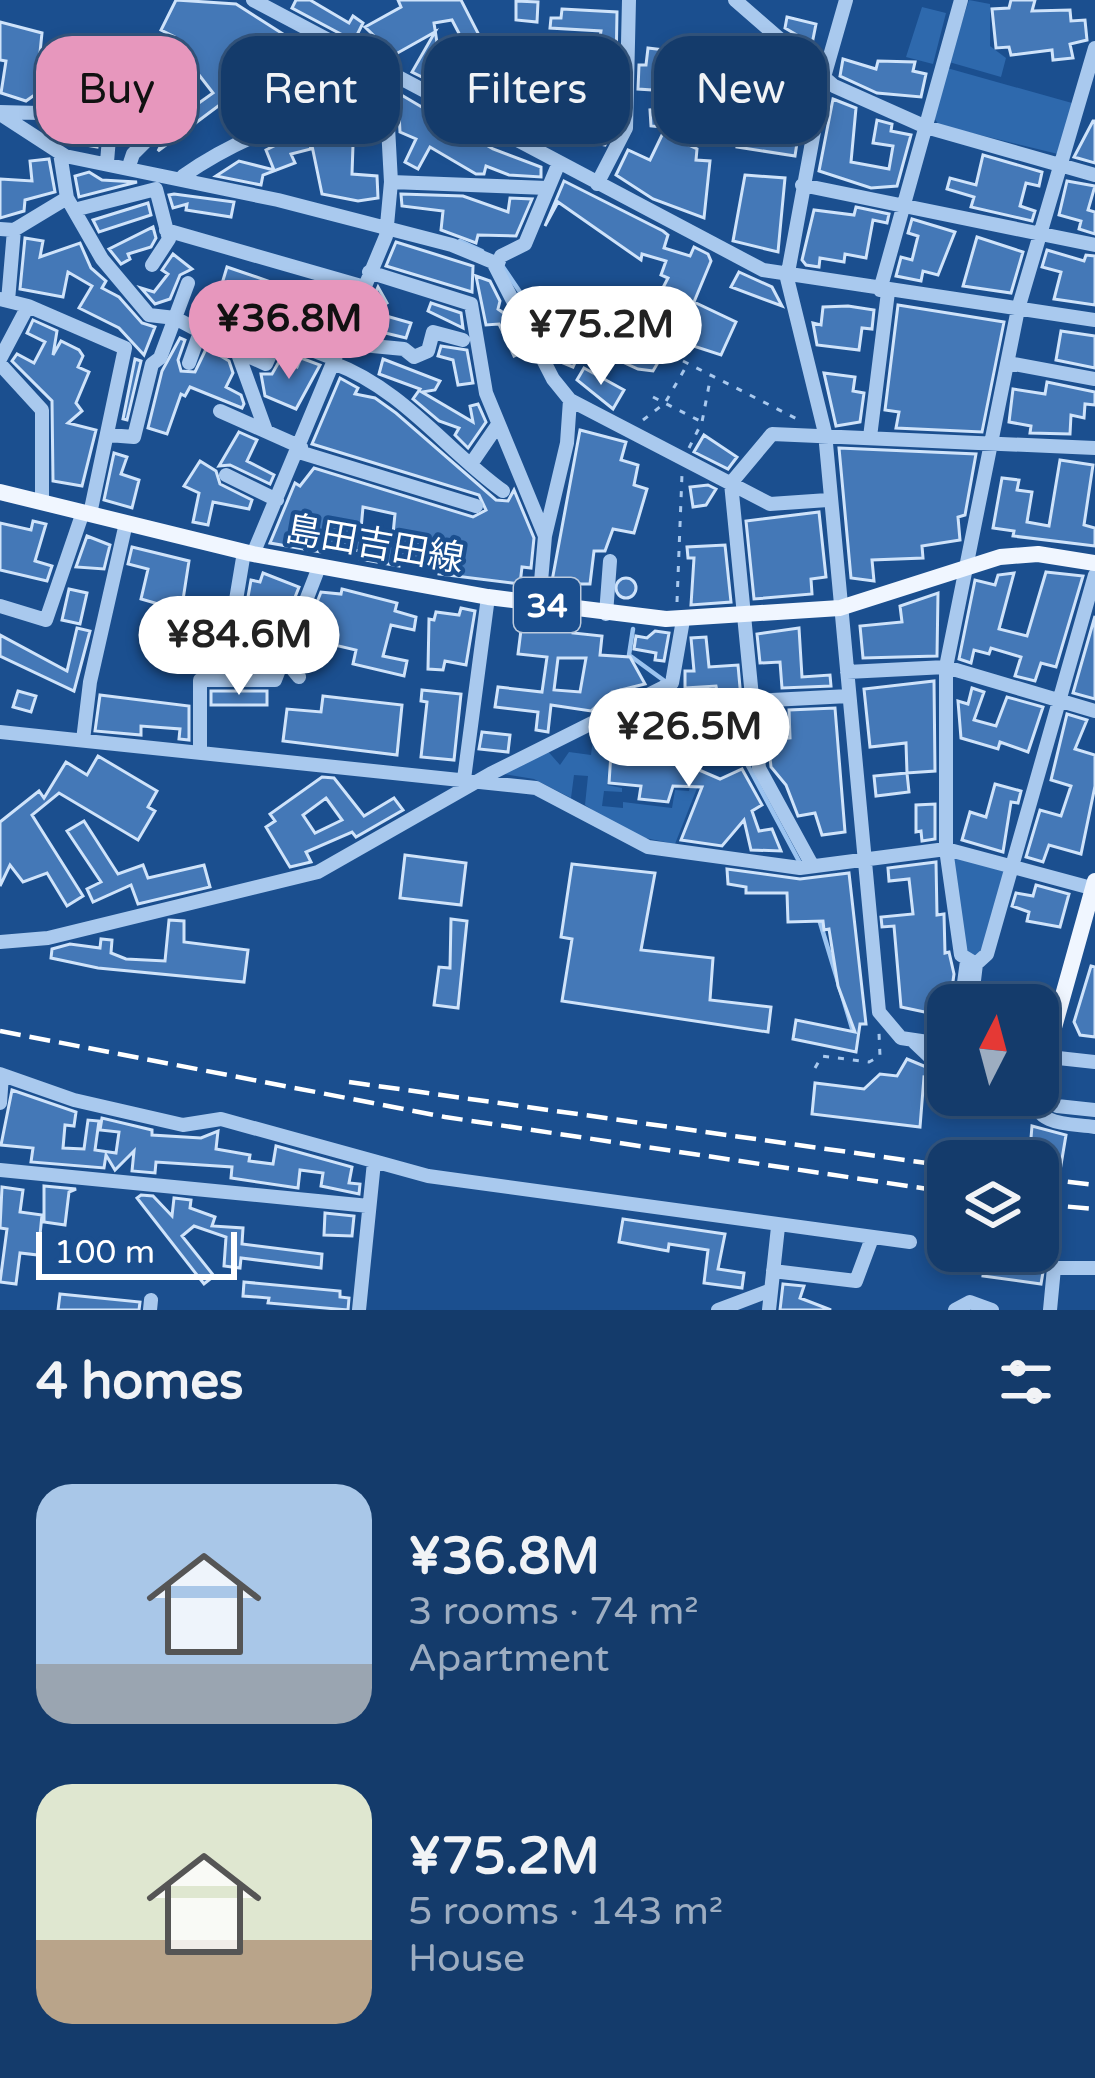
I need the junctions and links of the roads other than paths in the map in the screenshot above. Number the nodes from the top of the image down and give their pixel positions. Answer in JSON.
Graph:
{"nodes":[{"id":1,"x":255,"y":0,"type":"edge"},
{"id":2,"x":629,"y":0,"type":"edge"},
{"id":3,"x":735,"y":0,"type":"edge"},
{"id":4,"x":846,"y":0,"type":"edge"},
{"id":5,"x":961,"y":0,"type":"edge"},
{"id":6,"x":320,"y":36,"type":"edge"},
{"id":7,"x":777,"y":36,"type":"edge"},
{"id":8,"x":1095,"y":47,"type":"edge"},
{"id":9,"x":827,"y":66,"type":"edge"},
{"id":10,"x":827,"y":78,"type":"edge"},
{"id":11,"x":400,"y":80,"type":"edge"},
{"id":12,"x":1089,"y":89,"type":"edge"},
{"id":13,"x":0,"y":113,"type":"edge"},
{"id":14,"x":36,"y":113,"type":"edge"},
{"id":15,"x":926,"y":127,"type":"junction"},
{"id":16,"x":108,"y":144,"type":"edge"},
{"id":17,"x":143,"y":144,"type":"edge"},
{"id":18,"x":246,"y":144,"type":"edge"},
{"id":19,"x":389,"y":144,"type":"edge"},
{"id":20,"x":810,"y":144,"type":"edge"},
{"id":21,"x":60,"y":153,"type":"junction"},
{"id":22,"x":107,"y":162,"type":"junction"},
{"id":23,"x":1060,"y":164,"type":"junction"},
{"id":24,"x":558,"y":165,"type":"junction"},
{"id":25,"x":129,"y":166,"type":"junction"},
{"id":26,"x":1095,"y":175,"type":"edge"},
{"id":27,"x":183,"y":176,"type":"junction"},
{"id":28,"x":391,"y":182,"type":"junction"},
{"id":29,"x":597,"y":184,"type":"junction"},
{"id":30,"x":802,"y":185,"type":"junction"},
{"id":31,"x":547,"y":188,"type":"junction"},
{"id":32,"x":70,"y":204,"type":"junction"},
{"id":33,"x":903,"y":206,"type":"junction"},
{"id":34,"x":7,"y":229,"type":"edge"},
{"id":35,"x":387,"y":229,"type":"junction"},
{"id":36,"x":166,"y":230,"type":"junction"},
{"id":37,"x":1040,"y":233,"type":"junction"},
{"id":38,"x":1095,"y":245,"type":"edge"},
{"id":39,"x":499,"y":261,"type":"dead end"},
{"id":40,"x":152,"y":265,"type":"dead end"},
{"id":41,"x":787,"y":278,"type":"junction"},
{"id":42,"x":365,"y":279,"type":"junction"},
{"id":43,"x":188,"y":283,"type":"dead end"},
{"id":44,"x":884,"y":291,"type":"junction"},
{"id":45,"x":4,"y":300,"type":"edge"},
{"id":46,"x":28,"y":306,"type":"junction"},
{"id":47,"x":1018,"y":309,"type":"junction"},
{"id":48,"x":175,"y":318,"type":"junction"},
{"id":49,"x":1095,"y":320,"type":"edge"},
{"id":50,"x":200,"y":332,"type":"junction"},
{"id":51,"x":463,"y":340,"type":"dead end"},
{"id":52,"x":341,"y":343,"type":"junction"},
{"id":53,"x":237,"y":351,"type":"junction"},
{"id":54,"x":0,"y":361,"type":"edge"},
{"id":55,"x":334,"y":361,"type":"junction"},
{"id":56,"x":1008,"y":362,"type":"junction"},
{"id":57,"x":188,"y":363,"type":"dead end"},
{"id":58,"x":1095,"y":379,"type":"edge"},
{"id":59,"x":570,"y":400,"type":"junction"},
{"id":60,"x":220,"y":411,"type":"dead end"},
{"id":61,"x":497,"y":426,"type":"junction"},
{"id":62,"x":266,"y":431,"type":"junction"},
{"id":63,"x":825,"y":433,"type":"junction"},
{"id":64,"x":108,"y":435,"type":"junction"},
{"id":65,"x":870,"y":437,"type":"junction"},
{"id":66,"x":992,"y":442,"type":"junction"},
{"id":67,"x":1095,"y":448,"type":"edge"},
{"id":68,"x":300,"y":449,"type":"junction"},
{"id":69,"x":471,"y":464,"type":"junction"},
{"id":70,"x":226,"y":475,"type":"dead end"},
{"id":71,"x":731,"y":483,"type":"junction"},
{"id":72,"x":0,"y":491,"type":"edge"},
{"id":73,"x":503,"y":491,"type":"dead end"},
{"id":74,"x":277,"y":500,"type":"junction"},
{"id":75,"x":828,"y":500,"type":"junction"},
{"id":76,"x":42,"y":501,"type":"junction"},
{"id":77,"x":476,"y":506,"type":"dead end"},
{"id":78,"x":86,"y":513,"type":"junction"},
{"id":79,"x":126,"y":523,"type":"junction"},
{"id":80,"x":545,"y":536,"type":"junction"},
{"id":81,"x":249,"y":553,"type":"junction"},
{"id":82,"x":610,"y":561,"type":"dead end"},
{"id":83,"x":968,"y":563,"type":"junction"},
{"id":84,"x":1095,"y":563,"type":"edge"},
{"id":85,"x":319,"y":567,"type":"junction"},
{"id":86,"x":1095,"y":575,"type":"edge"},
{"id":87,"x":488,"y":597,"type":"junction"},
{"id":88,"x":539,"y":604,"type":"junction"},
{"id":89,"x":0,"y":606,"type":"edge"},
{"id":90,"x":840,"y":608,"type":"junction"},
{"id":91,"x":606,"y":614,"type":"junction"},
{"id":92,"x":743,"y":618,"type":"junction"},
{"id":93,"x":680,"y":620,"type":"junction"},
{"id":94,"x":287,"y":662,"type":"junction"},
{"id":95,"x":946,"y":668,"type":"junction"},
{"id":96,"x":847,"y":672,"type":"junction"},
{"id":97,"x":299,"y":677,"type":"dead end"},
{"id":98,"x":849,"y":696,"type":"junction"},
{"id":99,"x":1058,"y":700,"type":"junction"},
{"id":100,"x":752,"y":701,"type":"junction"},
{"id":101,"x":1095,"y":711,"type":"edge"},
{"id":102,"x":0,"y":732,"type":"edge"},
{"id":103,"x":83,"y":740,"type":"junction"},
{"id":104,"x":200,"y":752,"type":"junction"},
{"id":105,"x":472,"y":780,"type":"junction"},
{"id":106,"x":946,"y":849,"type":"junction"},
{"id":107,"x":865,"y":856,"type":"junction"},
{"id":108,"x":1012,"y":865,"type":"junction"},
{"id":109,"x":812,"y":866,"type":"junction"},
{"id":110,"x":1094,"y":886,"type":"edge"},
{"id":111,"x":0,"y":942,"type":"edge"},
{"id":112,"x":971,"y":962,"type":"junction"},
{"id":113,"x":966,"y":984,"type":"edge"},
{"id":114,"x":971,"y":984,"type":"edge"},
{"id":115,"x":1059,"y":1001,"type":"edge"},
{"id":116,"x":907,"y":1040,"type":"junction"},
{"id":117,"x":927,"y":1043,"type":"edge"},
{"id":118,"x":927,"y":1055,"type":"edge"},
{"id":119,"x":1059,"y":1061,"type":"edge"},
{"id":120,"x":1095,"y":1062,"type":"edge"},
{"id":121,"x":1,"y":1074,"type":"edge"},
{"id":122,"x":0,"y":1103,"type":"edge"},
{"id":123,"x":1059,"y":1106,"type":"edge"},
{"id":124,"x":1095,"y":1109,"type":"edge"},
{"id":125,"x":1042,"y":1116,"type":"edge"},
{"id":126,"x":1095,"y":1127,"type":"edge"},
{"id":127,"x":374,"y":1162,"type":"junction"},
{"id":128,"x":0,"y":1170,"type":"edge"},
{"id":129,"x":369,"y":1206,"type":"junction"},
{"id":130,"x":778,"y":1227,"type":"junction"},
{"id":131,"x":872,"y":1238,"type":"junction"},
{"id":132,"x":910,"y":1242,"type":"dead end"},
{"id":133,"x":1095,"y":1268,"type":"edge"},
{"id":134,"x":773,"y":1271,"type":"junction"},
{"id":135,"x":771,"y":1290,"type":"junction"},
{"id":136,"x":359,"y":1310,"type":"edge"},
{"id":137,"x":718,"y":1310,"type":"edge"},
{"id":138,"x":769,"y":1310,"type":"edge"},
{"id":139,"x":955,"y":1310,"type":"edge"},
{"id":140,"x":992,"y":1310,"type":"edge"},
{"id":141,"x":1050,"y":1310,"type":"edge"}],
"edges":[{"from":1,"to":6,"type":"street"},
{"from":2,"to":29,"type":"street"},
{"from":3,"to":7,"type":"street"},
{"from":4,"to":9,"type":"street"},
{"from":5,"to":15,"type":"street"},
{"from":8,"to":12,"type":"street"},
{"from":10,"to":15,"type":"street"},
{"from":11,"to":24,"type":"street"},
{"from":12,"to":23,"type":"street"},
{"from":13,"to":14,"type":"street"},
{"from":13,"to":21,"type":"street"},
{"from":15,"to":23,"type":"street"},
{"from":15,"to":33,"type":"street"},
{"from":16,"to":22,"type":"street"},
{"from":17,"to":25,"type":"street"},
{"from":18,"to":27,"type":"street"},
{"from":19,"to":28,"type":"street"},
{"from":20,"to":30,"type":"street"},
{"from":21,"to":22,"type":"street"},
{"from":21,"to":32,"type":"street"},
{"from":22,"to":25,"type":"street"},
{"from":23,"to":26,"type":"street"},
{"from":23,"to":37,"type":"street"},
{"from":24,"to":29,"type":"street"},
{"from":24,"to":31,"type":"street"},
{"from":25,"to":27,"type":"street"},
{"from":27,"to":35,"type":"street"},
{"from":28,"to":31,"type":"street"},
{"from":28,"to":35,"type":"street"},
{"from":29,"to":41,"type":"street"},
{"from":30,"to":33,"type":"street"},
{"from":30,"to":41,"type":"street"},
{"from":31,"to":39,"type":"street"},
{"from":32,"to":34,"type":"street"},
{"from":32,"to":36,"type":"street"},
{"from":32,"to":48,"type":"street"},
{"from":33,"to":37,"type":"street"},
{"from":33,"to":44,"type":"street"},
{"from":34,"to":45,"type":"street"},
{"from":35,"to":42,"type":"street"},
{"from":35,"to":59,"type":"street"},
{"from":36,"to":40,"type":"street"},
{"from":36,"to":42,"type":"street"},
{"from":37,"to":38,"type":"street"},
{"from":37,"to":47,"type":"street"},
{"from":41,"to":44,"type":"street"},
{"from":41,"to":63,"type":"street"},
{"from":42,"to":52,"type":"street"},
{"from":42,"to":61,"type":"street"},
{"from":43,"to":48,"type":"street"},
{"from":44,"to":47,"type":"street"},
{"from":44,"to":65,"type":"street"},
{"from":45,"to":46,"type":"street"},
{"from":46,"to":54,"type":"street"},
{"from":46,"to":64,"type":"street"},
{"from":47,"to":49,"type":"street"},
{"from":47,"to":56,"type":"street"},
{"from":48,"to":50,"type":"street"},
{"from":48,"to":64,"type":"street"},
{"from":50,"to":53,"type":"street"},
{"from":50,"to":57,"type":"street"},
{"from":51,"to":52,"type":"street"},
{"from":52,"to":55,"type":"street"},
{"from":53,"to":55,"type":"street"},
{"from":53,"to":62,"type":"street"},
{"from":54,"to":76,"type":"street"},
{"from":55,"to":68,"type":"street"},
{"from":55,"to":69,"type":"street"},
{"from":56,"to":58,"type":"street"},
{"from":56,"to":66,"type":"street"},
{"from":59,"to":71,"type":"street"},
{"from":59,"to":80,"type":"street"},
{"from":60,"to":62,"type":"street"},
{"from":61,"to":69,"type":"street"},
{"from":61,"to":80,"type":"street"},
{"from":62,"to":68,"type":"street"},
{"from":63,"to":65,"type":"street"},
{"from":63,"to":71,"type":"street"},
{"from":63,"to":75,"type":"street"},
{"from":64,"to":78,"type":"street"},
{"from":65,"to":66,"type":"street"},
{"from":66,"to":67,"type":"street"},
{"from":66,"to":83,"type":"street"},
{"from":68,"to":74,"type":"street"},
{"from":68,"to":77,"type":"street"},
{"from":69,"to":73,"type":"street"},
{"from":70,"to":74,"type":"street"},
{"from":71,"to":75,"type":"street"},
{"from":71,"to":92,"type":"street"},
{"from":72,"to":76,"type":"main road","name":"島田吉田線","number":"34"},
{"from":74,"to":81,"type":"street"},
{"from":75,"to":90,"type":"street"},
{"from":76,"to":78,"type":"main road","name":"島田吉田線","number":"34"},
{"from":78,"to":79,"type":"main road","name":"島田吉田線","number":"34"},
{"from":78,"to":89,"type":"street"},
{"from":79,"to":81,"type":"main road","name":"島田吉田線","number":"34"},
{"from":79,"to":103,"type":"street"},
{"from":80,"to":88,"type":"street"},
{"from":81,"to":85,"type":"main road","name":"島田吉田線","number":"34"},
{"from":81,"to":94,"type":"street"},
{"from":82,"to":91,"type":"street"},
{"from":83,"to":84,"type":"main road","name":"島田吉田線","number":"34"},
{"from":83,"to":90,"type":"main road","name":"島田吉田線","number":"34"},
{"from":83,"to":95,"type":"street"},
{"from":85,"to":87,"type":"main road","name":"島田吉田線","number":"34"},
{"from":85,"to":94,"type":"street"},
{"from":86,"to":99,"type":"street"},
{"from":87,"to":88,"type":"main road","name":"島田吉田線","number":"34"},
{"from":87,"to":105,"type":"street"},
{"from":88,"to":91,"type":"main road","name":"島田吉田線","number":"34"},
{"from":90,"to":92,"type":"main road","name":"島田吉田線","number":"34"},
{"from":90,"to":96,"type":"street"},
{"from":91,"to":93,"type":"main road","name":"島田吉田線","number":"34"},
{"from":92,"to":93,"type":"main road","name":"島田吉田線","number":"34"},
{"from":92,"to":100,"type":"street"},
{"from":93,"to":105,"type":"street"},
{"from":94,"to":97,"type":"street"},
{"from":94,"to":104,"type":"street"},
{"from":95,"to":96,"type":"street"},
{"from":95,"to":99,"type":"street"},
{"from":95,"to":106,"type":"street"},
{"from":96,"to":98,"type":"street"},
{"from":98,"to":100,"type":"street"},
{"from":98,"to":107,"type":"street"},
{"from":99,"to":101,"type":"street"},
{"from":99,"to":108,"type":"street"},
{"from":100,"to":109,"type":"street"},
{"from":102,"to":103,"type":"street"},
{"from":103,"to":104,"type":"street"},
{"from":104,"to":105,"type":"street"},
{"from":105,"to":109,"type":"street"},
{"from":105,"to":111,"type":"street"},
{"from":106,"to":107,"type":"street"},
{"from":106,"to":108,"type":"street"},
{"from":106,"to":112,"type":"street"},
{"from":107,"to":109,"type":"street"},
{"from":107,"to":116,"type":"street"},
{"from":108,"to":110,"type":"street"},
{"from":108,"to":112,"type":"street"},
{"from":110,"to":115,"type":"main road"},
{"from":112,"to":113,"type":"street"},
{"from":112,"to":114,"type":"street"},
{"from":116,"to":117,"type":"street"},
{"from":116,"to":118,"type":"street"},
{"from":119,"to":120,"type":"street"},
{"from":121,"to":122,"type":"street"},
{"from":121,"to":127,"type":"street"},
{"from":123,"to":124,"type":"street"},
{"from":125,"to":126,"type":"street"},
{"from":127,"to":129,"type":"street"},
{"from":127,"to":130,"type":"street"},
{"from":128,"to":129,"type":"street"},
{"from":129,"to":136,"type":"street"},
{"from":130,"to":131,"type":"street"},
{"from":130,"to":134,"type":"street"},
{"from":131,"to":132,"type":"street"},
{"from":131,"to":134,"type":"street"},
{"from":133,"to":141,"type":"street"},
{"from":134,"to":135,"type":"street"},
{"from":135,"to":137,"type":"street"},
{"from":135,"to":138,"type":"street"},
{"from":139,"to":140,"type":"street"}]}
